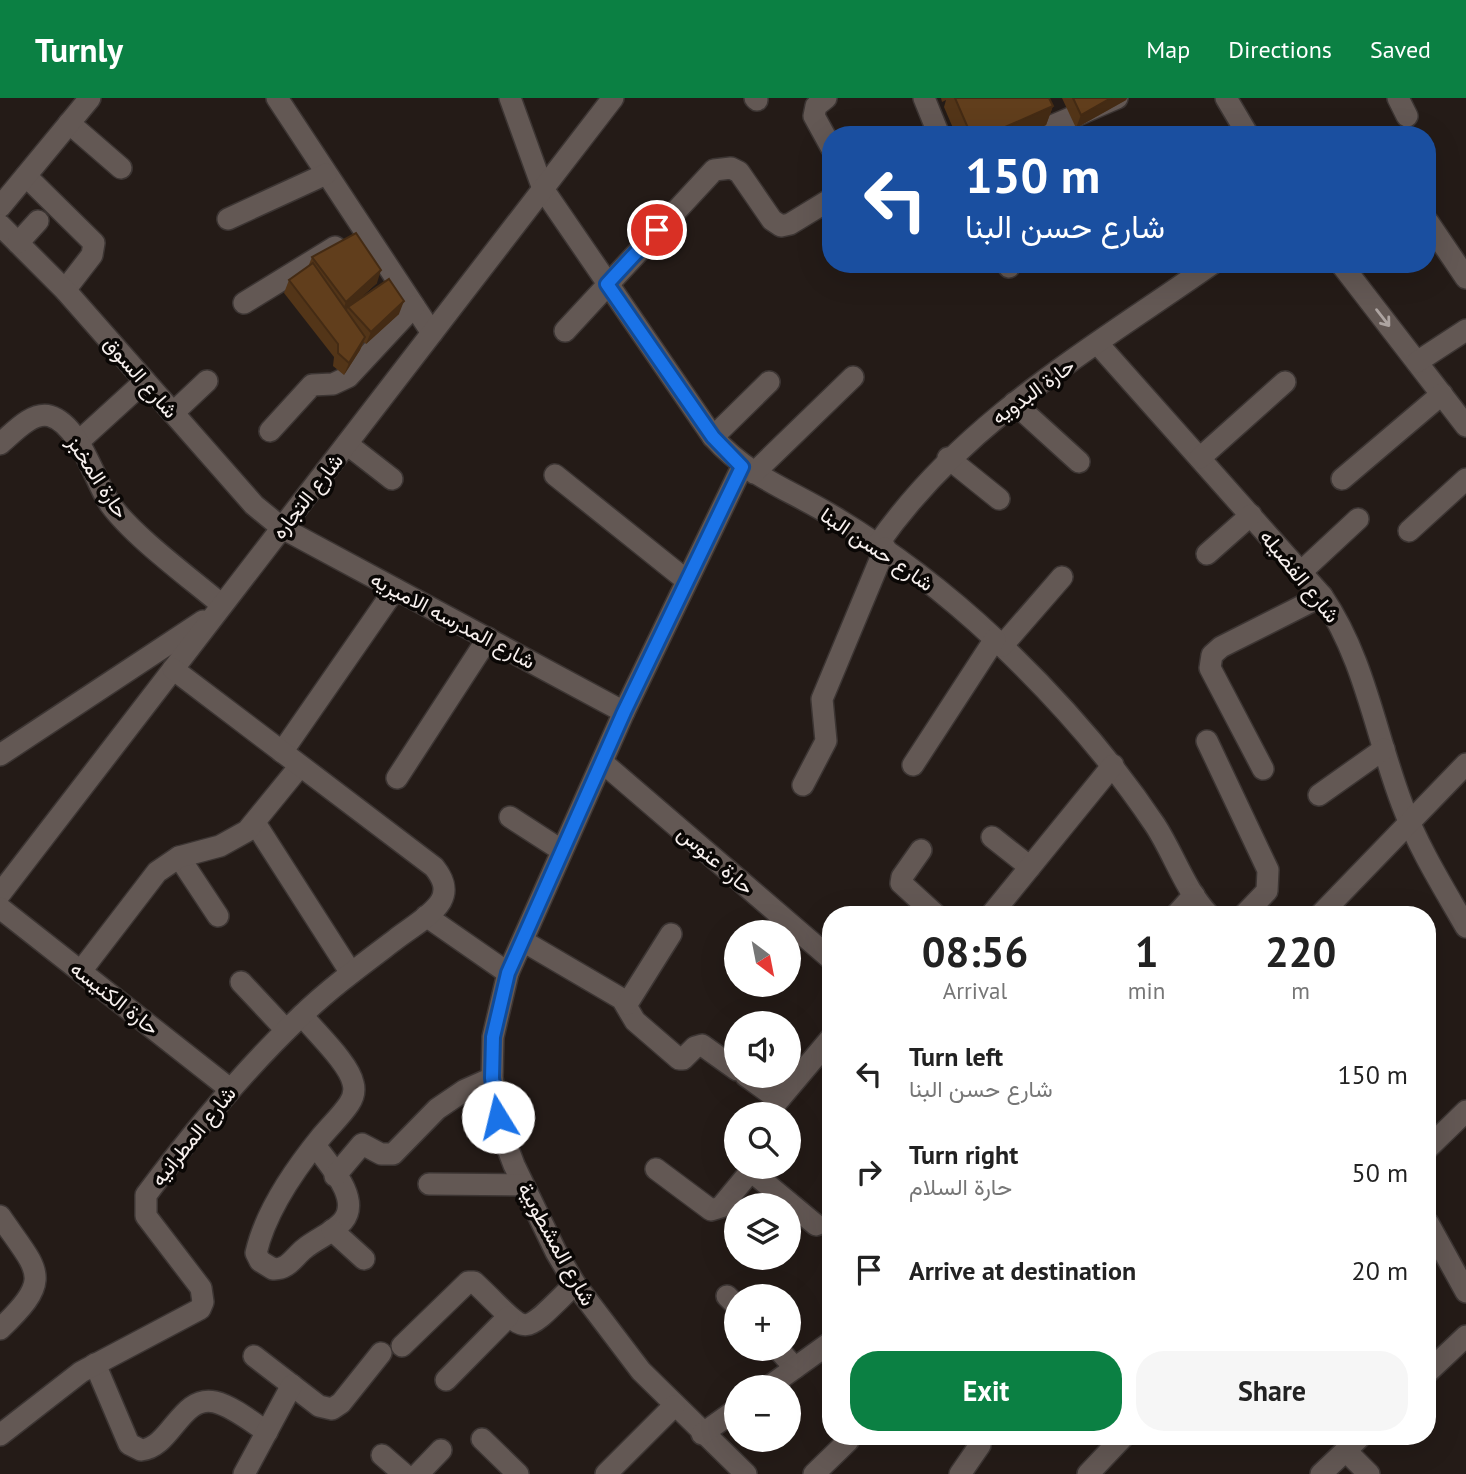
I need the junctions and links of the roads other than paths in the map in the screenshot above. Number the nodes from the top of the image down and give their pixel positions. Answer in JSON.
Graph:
{"nodes":[{"id":1,"x":90,"y":98,"type":"edge"},
{"id":2,"x":277,"y":98,"type":"edge"},
{"id":3,"x":510,"y":98,"type":"edge"},
{"id":4,"x":613,"y":98,"type":"edge"},
{"id":5,"x":924,"y":98,"type":"edge"},
{"id":6,"x":1117,"y":98,"type":"edge"},
{"id":7,"x":1226,"y":98,"type":"edge"},
{"id":8,"x":823,"y":100,"type":"edge"},
{"id":9,"x":69,"y":123,"type":"junction"},
{"id":10,"x":935,"y":126,"type":"edge"},
{"id":11,"x":1052,"y":126,"type":"edge"},
{"id":12,"x":1243,"y":126,"type":"edge"},
{"id":13,"x":822,"y":131,"type":"edge"},
{"id":14,"x":121,"y":168,"type":"dead end"},
{"id":15,"x":326,"y":174,"type":"junction"},
{"id":16,"x":26,"y":176,"type":"junction"},
{"id":17,"x":543,"y":189,"type":"junction"},
{"id":18,"x":822,"y":205,"type":"edge"},
{"id":19,"x":0,"y":207,"type":"edge"},
{"id":20,"x":228,"y":219,"type":"dead end"},
{"id":21,"x":38,"y":221,"type":"dead end"},
{"id":22,"x":363,"y":229,"type":"junction"},
{"id":23,"x":1436,"y":234,"type":"edge"},
{"id":24,"x":7,"y":238,"type":"edge"},
{"id":25,"x":1199,"y":273,"type":"edge"},
{"id":26,"x":1348,"y":273,"type":"edge"},
{"id":27,"x":1466,"y":278,"type":"edge"},
{"id":28,"x":607,"y":284,"type":"junction"},
{"id":29,"x":65,"y":290,"type":"junction"},
{"id":30,"x":244,"y":303,"type":"dead end"},
{"id":31,"x":414,"y":306,"type":"junction"},
{"id":32,"x":1466,"y":330,"type":"edge"},
{"id":33,"x":565,"y":331,"type":"dead end"},
{"id":34,"x":432,"y":333,"type":"junction"},
{"id":35,"x":1098,"y":344,"type":"junction"},
{"id":36,"x":1416,"y":362,"type":"junction"},
{"id":37,"x":853,"y":377,"type":"dead end"},
{"id":38,"x":145,"y":381,"type":"junction"},
{"id":39,"x":207,"y":381,"type":"dead end"},
{"id":40,"x":769,"y":382,"type":"dead end"},
{"id":41,"x":1285,"y":382,"type":"dead end"},
{"id":42,"x":1442,"y":394,"type":"junction"},
{"id":43,"x":1014,"y":403,"type":"junction"},
{"id":44,"x":173,"y":413,"type":"junction"},
{"id":45,"x":1463,"y":416,"type":"edge"},
{"id":46,"x":270,"y":432,"type":"dead end"},
{"id":47,"x":713,"y":437,"type":"junction"},
{"id":48,"x":77,"y":443,"type":"junction"},
{"id":49,"x":0,"y":444,"type":"edge"},
{"id":50,"x":347,"y":444,"type":"junction"},
{"id":51,"x":948,"y":458,"type":"junction"},
{"id":52,"x":1200,"y":458,"type":"junction"},
{"id":53,"x":1079,"y":462,"type":"dead end"},
{"id":54,"x":748,"y":470,"type":"junction"},
{"id":55,"x":555,"y":475,"type":"dead end"},
{"id":56,"x":392,"y":479,"type":"dead end"},
{"id":57,"x":1342,"y":479,"type":"dead end"},
{"id":58,"x":1466,"y":479,"type":"edge"},
{"id":59,"x":999,"y":499,"type":"dead end"},
{"id":60,"x":1251,"y":515,"type":"junction"},
{"id":61,"x":1358,"y":519,"type":"dead end"},
{"id":62,"x":282,"y":528,"type":"junction"},
{"id":63,"x":1409,"y":531,"type":"dead end"},
{"id":64,"x":881,"y":546,"type":"junction"},
{"id":65,"x":1207,"y":554,"type":"dead end"},
{"id":66,"x":1301,"y":572,"type":"junction"},
{"id":67,"x":1062,"y":577,"type":"dead end"},
{"id":68,"x":687,"y":580,"type":"junction"},
{"id":69,"x":396,"y":589,"type":"junction"},
{"id":70,"x":1322,"y":596,"type":"junction"},
{"id":71,"x":219,"y":609,"type":"junction"},
{"id":72,"x":488,"y":638,"type":"junction"},
{"id":73,"x":999,"y":643,"type":"junction"},
{"id":74,"x":173,"y":669,"type":"junction"},
{"id":75,"x":624,"y":712,"type":"junction"},
{"id":76,"x":1207,"y":741,"type":"dead end"},
{"id":77,"x":1384,"y":748,"type":"junction"},
{"id":78,"x":282,"y":752,"type":"junction"},
{"id":79,"x":0,"y":755,"type":"edge"},
{"id":80,"x":602,"y":762,"type":"junction"},
{"id":81,"x":1466,"y":764,"type":"edge"},
{"id":82,"x":913,"y":765,"type":"dead end"},
{"id":83,"x":1113,"y":765,"type":"junction"},
{"id":84,"x":300,"y":766,"type":"junction"},
{"id":85,"x":1264,"y":769,"type":"dead end"},
{"id":86,"x":397,"y":779,"type":"dead end"},
{"id":87,"x":803,"y":785,"type":"dead end"},
{"id":88,"x":1319,"y":795,"type":"dead end"},
{"id":89,"x":510,"y":817,"type":"dead end"},
{"id":90,"x":255,"y":823,"type":"junction"},
{"id":91,"x":1409,"y":824,"type":"junction"},
{"id":92,"x":992,"y":837,"type":"dead end"},
{"id":93,"x":561,"y":850,"type":"junction"},
{"id":94,"x":921,"y":850,"type":"dead end"},
{"id":95,"x":179,"y":857,"type":"junction"},
{"id":96,"x":1030,"y":867,"type":"junction"},
{"id":97,"x":0,"y":894,"type":"edge"},
{"id":98,"x":1194,"y":895,"type":"junction"},
{"id":99,"x":925,"y":906,"type":"edge"},
{"id":100,"x":998,"y":906,"type":"edge"},
{"id":101,"x":1184,"y":906,"type":"edge"},
{"id":102,"x":1202,"y":906,"type":"edge"},
{"id":103,"x":1253,"y":906,"type":"edge"},
{"id":104,"x":1329,"y":906,"type":"edge"},
{"id":105,"x":0,"y":908,"type":"edge"},
{"id":106,"x":218,"y":916,"type":"dead end"},
{"id":107,"x":426,"y":916,"type":"junction"},
{"id":108,"x":1466,"y":927,"type":"edge"},
{"id":109,"x":671,"y":934,"type":"dead end"},
{"id":110,"x":523,"y":941,"type":"junction"},
{"id":111,"x":822,"y":951,"type":"edge"},
{"id":112,"x":81,"y":971,"type":"junction"},
{"id":113,"x":351,"y":973,"type":"junction"},
{"id":114,"x":508,"y":973,"type":"junction"},
{"id":115,"x":240,"y":982,"type":"dead end"},
{"id":116,"x":627,"y":1004,"type":"junction"},
{"id":117,"x":294,"y":1023,"type":"junction"},
{"id":118,"x":822,"y":1049,"type":"edge"},
{"id":119,"x":724,"y":1061,"type":"edge"},
{"id":120,"x":492,"y":1078,"type":"junction"},
{"id":121,"x":763,"y":1088,"type":"edge"},
{"id":122,"x":230,"y":1089,"type":"junction"},
{"id":123,"x":781,"y":1097,"type":"junction"},
{"id":124,"x":777,"y":1102,"type":"edge"},
{"id":125,"x":1466,"y":1111,"type":"edge"},
{"id":126,"x":1436,"y":1140,"type":"edge"},
{"id":127,"x":315,"y":1145,"type":"junction"},
{"id":128,"x":656,"y":1169,"type":"dead end"},
{"id":129,"x":335,"y":1176,"type":"junction"},
{"id":130,"x":744,"y":1179,"type":"edge"},
{"id":131,"x":763,"y":1179,"type":"edge"},
{"id":132,"x":429,"y":1184,"type":"dead end"},
{"id":133,"x":523,"y":1185,"type":"junction"},
{"id":134,"x":0,"y":1216,"type":"edge"},
{"id":135,"x":816,"y":1225,"type":"dead end"},
{"id":136,"x":332,"y":1230,"type":"junction"},
{"id":137,"x":1436,"y":1237,"type":"edge"},
{"id":138,"x":364,"y":1259,"type":"dead end"},
{"id":139,"x":575,"y":1284,"type":"junction"},
{"id":140,"x":1466,"y":1291,"type":"edge"},
{"id":141,"x":509,"y":1317,"type":"junction"},
{"id":142,"x":0,"y":1329,"type":"edge"},
{"id":143,"x":1466,"y":1336,"type":"edge"},
{"id":144,"x":402,"y":1346,"type":"dead end"},
{"id":145,"x":822,"y":1348,"type":"edge"},
{"id":146,"x":381,"y":1353,"type":"dead end"},
{"id":147,"x":254,"y":1356,"type":"dead end"},
{"id":148,"x":789,"y":1361,"type":"edge"},
{"id":149,"x":95,"y":1364,"type":"junction"},
{"id":150,"x":1436,"y":1364,"type":"edge"},
{"id":151,"x":795,"y":1368,"type":"junction"},
{"id":152,"x":785,"y":1375,"type":"edge"},
{"id":153,"x":446,"y":1380,"type":"dead end"},
{"id":154,"x":292,"y":1385,"type":"junction"},
{"id":155,"x":674,"y":1406,"type":"junction"},
{"id":156,"x":724,"y":1418,"type":"edge"},
{"id":157,"x":267,"y":1432,"type":"junction"},
{"id":158,"x":702,"y":1434,"type":"junction"},
{"id":159,"x":0,"y":1435,"type":"edge"},
{"id":160,"x":481,"y":1439,"type":"dead end"},
{"id":161,"x":844,"y":1445,"type":"edge"},
{"id":162,"x":980,"y":1445,"type":"dead end"},
{"id":163,"x":1115,"y":1445,"type":"edge"},
{"id":164,"x":1352,"y":1445,"type":"edge"},
{"id":165,"x":1354,"y":1445,"type":"edge"},
{"id":166,"x":441,"y":1450,"type":"dead end"},
{"id":167,"x":382,"y":1455,"type":"dead end"},
{"id":168,"x":614,"y":1471,"type":"edge"},
{"id":169,"x":244,"y":1474,"type":"edge"},
{"id":170,"x":404,"y":1474,"type":"edge"},
{"id":171,"x":418,"y":1474,"type":"edge"},
{"id":172,"x":518,"y":1474,"type":"edge"},
{"id":173,"x":746,"y":1474,"type":"edge"},
{"id":174,"x":814,"y":1474,"type":"edge"},
{"id":175,"x":960,"y":1474,"type":"edge"},
{"id":176,"x":1088,"y":1474,"type":"edge"},
{"id":177,"x":1321,"y":1474,"type":"edge"},
{"id":178,"x":1369,"y":1474,"type":"edge"}],
"edges":[{"from":1,"to":9,"type":"street"},
{"from":2,"to":15,"type":"street"},
{"from":3,"to":17,"type":"street","name":"شارع حسن البنا"},
{"from":4,"to":17,"type":"street","name":"شارع التجاره"},
{"from":5,"to":10,"type":"street"},
{"from":6,"to":11,"type":"street"},
{"from":7,"to":12,"type":"street"},
{"from":8,"to":13,"type":"street"},
{"from":9,"to":14,"type":"street"},
{"from":9,"to":16,"type":"street"},
{"from":15,"to":20,"type":"street"},
{"from":15,"to":22,"type":"street"},
{"from":16,"to":19,"type":"street"},
{"from":16,"to":29,"type":"street"},
{"from":17,"to":28,"type":"street","name":"شارع حسن البنا"},
{"from":17,"to":34,"type":"street","name":"شارع التجاره"},
{"from":18,"to":28,"type":"street"},
{"from":21,"to":24,"type":"street"},
{"from":22,"to":30,"type":"street"},
{"from":22,"to":31,"type":"street"},
{"from":23,"to":27,"type":"street"},
{"from":24,"to":29,"type":"street","name":"شارع السوق"},
{"from":25,"to":35,"type":"street","name":"حارة البدويه"},
{"from":26,"to":36,"type":"street","one_way":true},
{"from":28,"to":33,"type":"street"},
{"from":28,"to":47,"type":"street","name":"شارع حسن البنا"},
{"from":29,"to":38,"type":"street","name":"شارع السوق"},
{"from":31,"to":34,"type":"street"},
{"from":31,"to":46,"type":"street"},
{"from":32,"to":36,"type":"street"},
{"from":34,"to":50,"type":"street","name":"شارع التجاره"},
{"from":35,"to":43,"type":"street","name":"حارة البدويه"},
{"from":35,"to":52,"type":"street","name":"شارع الفضيله"},
{"from":36,"to":42,"type":"street"},
{"from":37,"to":54,"type":"street","name":"شارع المشطوبية"},
{"from":38,"to":44,"type":"street","name":"شارع السوق"},
{"from":38,"to":48,"type":"street"},
{"from":39,"to":44,"type":"street"},
{"from":40,"to":47,"type":"street"},
{"from":41,"to":52,"type":"street"},
{"from":42,"to":45,"type":"street"},
{"from":42,"to":57,"type":"street"},
{"from":43,"to":51,"type":"street","name":"حارة البدويه"},
{"from":43,"to":53,"type":"street"},
{"from":44,"to":62,"type":"street","name":"شارع السوق"},
{"from":47,"to":54,"type":"street","name":"شارع حسن البنا"},
{"from":48,"to":49,"type":"street","name":"حارة المخبز"},
{"from":48,"to":71,"type":"street","name":"حارة المخبز"},
{"from":50,"to":56,"type":"street"},
{"from":50,"to":62,"type":"street","name":"شارع التجاره"},
{"from":51,"to":59,"type":"street"},
{"from":51,"to":64,"type":"street","name":"حارة البدويه"},
{"from":52,"to":60,"type":"street","name":"شارع الفضيله"},
{"from":54,"to":64,"type":"street","name":"شارع حسن البنا"},
{"from":54,"to":68,"type":"street","name":"شارع المشطوبية"},
{"from":55,"to":68,"type":"street"},
{"from":58,"to":63,"type":"street"},
{"from":60,"to":65,"type":"street"},
{"from":60,"to":66,"type":"street","name":"شارع الفضيله"},
{"from":61,"to":66,"type":"street"},
{"from":62,"to":69,"type":"street","name":"شارع المدرسه الاميريه"},
{"from":62,"to":71,"type":"street","name":"شارع التجاره"},
{"from":64,"to":73,"type":"street","name":"شارع حسن البنا"},
{"from":64,"to":87,"type":"street","name":"حارة البدويه"},
{"from":66,"to":70,"type":"street","name":"شارع الفضيله"},
{"from":67,"to":73,"type":"street"},
{"from":68,"to":75,"type":"street","name":"شارع المشطوبية"},
{"from":69,"to":72,"type":"street","name":"شارع المدرسه الاميريه"},
{"from":69,"to":78,"type":"street"},
{"from":70,"to":77,"type":"street","name":"شارع الفضيله"},
{"from":70,"to":85,"type":"street"},
{"from":71,"to":74,"type":"street","name":"شارع التجاره"},
{"from":71,"to":79,"type":"street"},
{"from":72,"to":75,"type":"street","name":"شارع المدرسه الاميريه"},
{"from":72,"to":86,"type":"street"},
{"from":73,"to":82,"type":"street"},
{"from":73,"to":83,"type":"street","name":"شارع حسن البنا"},
{"from":74,"to":78,"type":"street"},
{"from":74,"to":97,"type":"street","name":"شارع التجاره"},
{"from":75,"to":80,"type":"street","name":"شارع المشطوبية"},
{"from":76,"to":103,"type":"street"},
{"from":77,"to":88,"type":"street"},
{"from":77,"to":91,"type":"street","name":"شارع الفضيله"},
{"from":78,"to":84,"type":"street"},
{"from":80,"to":93,"type":"street","name":"شارع المشطوبية"},
{"from":80,"to":111,"type":"street","name":"حارة عنوس"},
{"from":81,"to":91,"type":"street"},
{"from":83,"to":96,"type":"street"},
{"from":83,"to":98,"type":"street","name":"شارع حسن البنا"},
{"from":84,"to":90,"type":"street"},
{"from":84,"to":107,"type":"street"},
{"from":89,"to":93,"type":"street"},
{"from":90,"to":95,"type":"street"},
{"from":90,"to":113,"type":"street"},
{"from":91,"to":104,"type":"street"},
{"from":91,"to":108,"type":"street","name":"شارع الفضيله"},
{"from":92,"to":96,"type":"street"},
{"from":93,"to":110,"type":"street","name":"شارع المشطوبية"},
{"from":94,"to":99,"type":"street"},
{"from":95,"to":106,"type":"street"},
{"from":95,"to":112,"type":"street"},
{"from":96,"to":100,"type":"street"},
{"from":98,"to":101,"type":"street"},
{"from":98,"to":102,"type":"street","name":"شارع حسن البنا"},
{"from":105,"to":112,"type":"street","name":"حارة الكنيسه"},
{"from":107,"to":113,"type":"street","name":"شارع المطرانيه"},
{"from":107,"to":114,"type":"street"},
{"from":109,"to":116,"type":"street"},
{"from":110,"to":114,"type":"street","name":"شارع المشطوبية"},
{"from":110,"to":116,"type":"street"},
{"from":112,"to":122,"type":"street","name":"حارة الكنيسه"},
{"from":113,"to":117,"type":"street","name":"شارع المطرانيه"},
{"from":114,"to":120,"type":"street","name":"شارع المشطوبية"},
{"from":115,"to":117,"type":"street"},
{"from":116,"to":119,"type":"street"},
{"from":117,"to":122,"type":"street","name":"شارع المطرانيه"},
{"from":117,"to":127,"type":"street"},
{"from":118,"to":123,"type":"street"},
{"from":120,"to":129,"type":"street"},
{"from":120,"to":133,"type":"street","name":"شارع المشطوبية"},
{"from":121,"to":123,"type":"street"},
{"from":122,"to":149,"type":"street","name":"شارع المطرانيه"},
{"from":123,"to":124,"type":"street"},
{"from":125,"to":126,"type":"street"},
{"from":127,"to":129,"type":"street"},
{"from":127,"to":136,"type":"street"},
{"from":128,"to":130,"type":"street"},
{"from":129,"to":136,"type":"street"},
{"from":131,"to":135,"type":"street"},
{"from":132,"to":133,"type":"street"},
{"from":133,"to":139,"type":"street","name":"شارع المشطوبية"},
{"from":134,"to":142,"type":"street"},
{"from":136,"to":138,"type":"street"},
{"from":137,"to":140,"type":"street"},
{"from":139,"to":141,"type":"street"},
{"from":139,"to":155,"type":"street","name":"شارع المشطوبية"},
{"from":141,"to":144,"type":"street"},
{"from":141,"to":153,"type":"street"},
{"from":143,"to":150,"type":"street"},
{"from":145,"to":151,"type":"street"},
{"from":146,"to":154,"type":"street"},
{"from":147,"to":154,"type":"street"},
{"from":148,"to":151,"type":"street"},
{"from":149,"to":157,"type":"street"},
{"from":149,"to":159,"type":"street","name":"شارع المطرانيه"},
{"from":151,"to":152,"type":"street"},
{"from":154,"to":157,"type":"street"},
{"from":155,"to":158,"type":"street","name":"شارع المشطوبية"},
{"from":155,"to":168,"type":"street"},
{"from":156,"to":158,"type":"street"},
{"from":157,"to":169,"type":"street"},
{"from":158,"to":173,"type":"street","name":"شارع المشطوبية"},
{"from":160,"to":172,"type":"street"},
{"from":161,"to":174,"type":"street"},
{"from":162,"to":175,"type":"street"},
{"from":163,"to":176,"type":"street"},
{"from":164,"to":177,"type":"street"},
{"from":165,"to":178,"type":"street"},
{"from":166,"to":171,"type":"street"},
{"from":167,"to":170,"type":"street"}]}
